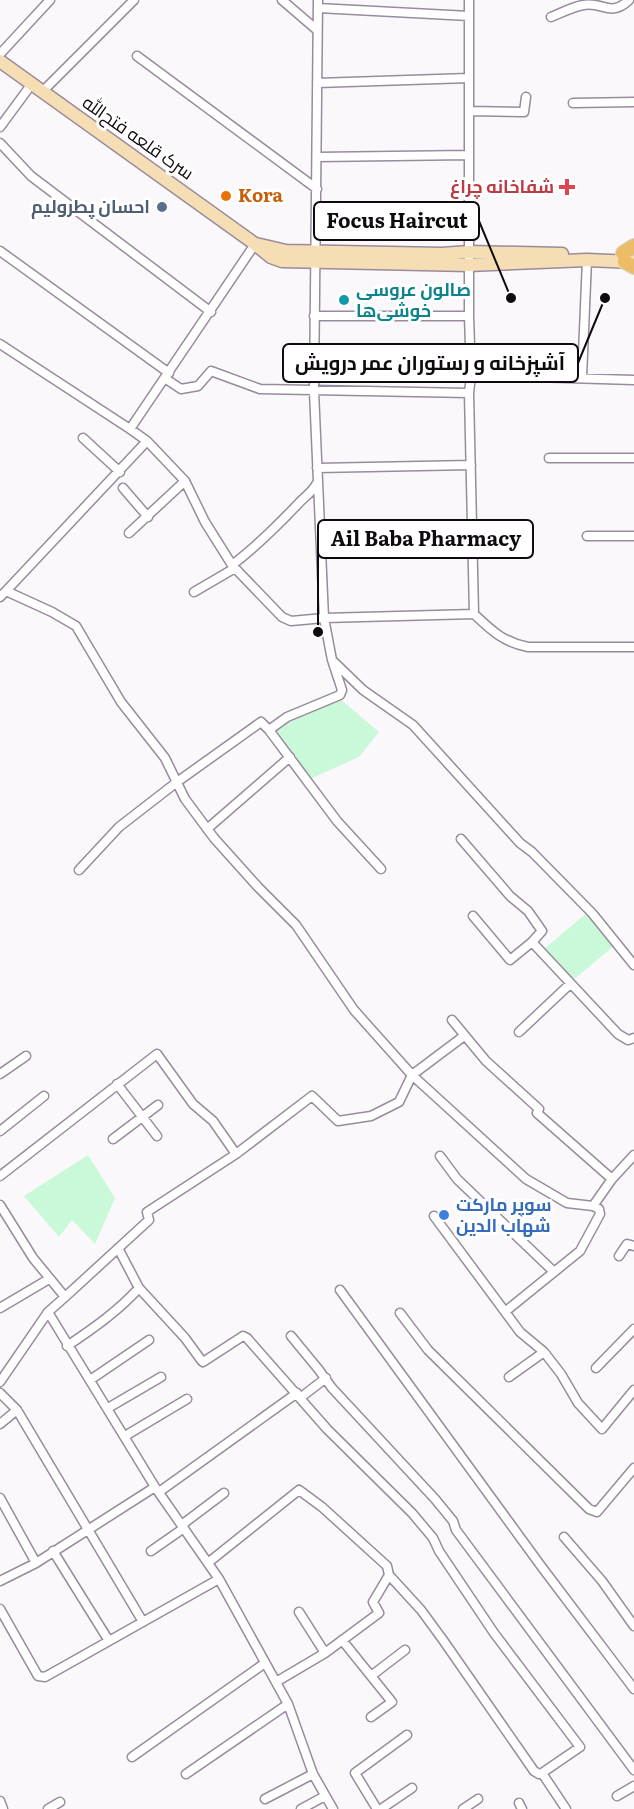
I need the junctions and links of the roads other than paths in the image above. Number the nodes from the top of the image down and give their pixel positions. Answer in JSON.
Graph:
{"nodes":[{"id":1,"x":50,"y":0,"type":"edge"},
{"id":2,"x":134,"y":0,"type":"edge"},
{"id":3,"x":282,"y":0,"type":"edge"},
{"id":4,"x":469,"y":0,"type":"edge"},
{"id":5,"x":629,"y":0,"type":"edge"},
{"id":6,"x":318,"y":4,"type":"edge"},
{"id":7,"x":469,"y":16,"type":"junction"},
{"id":8,"x":550,"y":17,"type":"dead end"},
{"id":9,"x":317,"y":30,"type":"junction"},
{"id":10,"x":0,"y":54,"type":"edge"},
{"id":11,"x":137,"y":56,"type":"dead end"},
{"id":12,"x":0,"y":61,"type":"edge"},
{"id":13,"x":469,"y":78,"type":"junction"},
{"id":14,"x":317,"y":83,"type":"junction"},
{"id":15,"x":31,"y":85,"type":"junction"},
{"id":16,"x":42,"y":92,"type":"junction"},
{"id":17,"x":526,"y":97,"type":"dead end"},
{"id":18,"x":634,"y":102,"type":"edge"},
{"id":19,"x":573,"y":103,"type":"dead end"},
{"id":20,"x":469,"y":111,"type":"junction"},
{"id":21,"x":0,"y":127,"type":"edge"},
{"id":22,"x":0,"y":144,"type":"edge"},
{"id":23,"x":469,"y":155,"type":"junction"},
{"id":24,"x":317,"y":157,"type":"junction"},
{"id":25,"x":316,"y":189,"type":"junction"},
{"id":26,"x":255,"y":244,"type":"junction"},
{"id":27,"x":0,"y":251,"type":"edge"},
{"id":28,"x":470,"y":252,"type":"junction"},
{"id":29,"x":316,"y":256,"type":"junction"},
{"id":30,"x":631,"y":257,"type":"edge"},
{"id":31,"x":587,"y":260,"type":"junction"},
{"id":32,"x":470,"y":265,"type":"junction"},
{"id":33,"x":211,"y":312,"type":"junction"},
{"id":34,"x":314,"y":316,"type":"junction"},
{"id":35,"x":469,"y":316,"type":"junction"},
{"id":36,"x":0,"y":344,"type":"edge"},
{"id":37,"x":471,"y":375,"type":"junction"},
{"id":38,"x":168,"y":376,"type":"junction"},
{"id":39,"x":582,"y":377,"type":"junction"},
{"id":40,"x":634,"y":380,"type":"edge"},
{"id":41,"x":314,"y":391,"type":"junction"},
{"id":42,"x":469,"y":393,"type":"junction"},
{"id":43,"x":130,"y":429,"type":"junction"},
{"id":44,"x":83,"y":438,"type":"dead end"},
{"id":45,"x":147,"y":441,"type":"junction"},
{"id":46,"x":549,"y":458,"type":"dead end"},
{"id":47,"x":634,"y":458,"type":"edge"},
{"id":48,"x":471,"y":465,"type":"junction"},
{"id":49,"x":317,"y":468,"type":"junction"},
{"id":50,"x":120,"y":472,"type":"junction"},
{"id":51,"x":185,"y":481,"type":"junction"},
{"id":52,"x":317,"y":483,"type":"junction"},
{"id":53,"x":123,"y":488,"type":"dead end"},
{"id":54,"x":148,"y":518,"type":"junction"},
{"id":55,"x":129,"y":533,"type":"dead end"},
{"id":56,"x":587,"y":536,"type":"dead end"},
{"id":57,"x":634,"y":536,"type":"edge"},
{"id":58,"x":473,"y":540,"type":"junction"},
{"id":59,"x":321,"y":545,"type":"junction"},
{"id":60,"x":233,"y":567,"type":"junction"},
{"id":61,"x":194,"y":592,"type":"dead end"},
{"id":62,"x":3,"y":594,"type":"edge"},
{"id":63,"x":474,"y":614,"type":"junction"},
{"id":64,"x":324,"y":618,"type":"junction"},
{"id":65,"x":634,"y":647,"type":"edge"},
{"id":66,"x":332,"y":660,"type":"junction"},
{"id":67,"x":269,"y":730,"type":"junction"},
{"id":68,"x":290,"y":757,"type":"junction"},
{"id":69,"x":177,"y":782,"type":"junction"},
{"id":70,"x":207,"y":829,"type":"junction"},
{"id":71,"x":461,"y":839,"type":"dead end"},
{"id":72,"x":381,"y":869,"type":"dead end"},
{"id":73,"x":79,"y":870,"type":"dead end"},
{"id":74,"x":473,"y":916,"type":"dead end"},
{"id":75,"x":532,"y":942,"type":"junction"},
{"id":76,"x":634,"y":965,"type":"edge"},
{"id":77,"x":570,"y":984,"type":"junction"},
{"id":78,"x":452,"y":1020,"type":"dead end"},
{"id":79,"x":519,"y":1032,"type":"dead end"},
{"id":80,"x":464,"y":1036,"type":"junction"},
{"id":81,"x":634,"y":1038,"type":"edge"},
{"id":82,"x":26,"y":1056,"type":"dead end"},
{"id":83,"x":0,"y":1074,"type":"edge"},
{"id":84,"x":412,"y":1075,"type":"junction"},
{"id":85,"x":117,"y":1084,"type":"junction"},
{"id":86,"x":44,"y":1096,"type":"dead end"},
{"id":87,"x":158,"y":1105,"type":"dead end"},
{"id":88,"x":142,"y":1116,"type":"junction"},
{"id":89,"x":0,"y":1131,"type":"edge"},
{"id":90,"x":157,"y":1136,"type":"dead end"},
{"id":91,"x":113,"y":1139,"type":"dead end"},
{"id":92,"x":236,"y":1154,"type":"junction"},
{"id":93,"x":634,"y":1155,"type":"edge"},
{"id":94,"x":440,"y":1156,"type":"dead end"},
{"id":95,"x":0,"y":1176,"type":"edge"},
{"id":96,"x":612,"y":1179,"type":"junction"},
{"id":97,"x":0,"y":1204,"type":"edge"},
{"id":98,"x":593,"y":1206,"type":"junction"},
{"id":99,"x":434,"y":1216,"type":"dead end"},
{"id":100,"x":634,"y":1246,"type":"edge"},
{"id":101,"x":118,"y":1248,"type":"junction"},
{"id":102,"x":619,"y":1256,"type":"dead end"},
{"id":103,"x":553,"y":1271,"type":"junction"},
{"id":104,"x":49,"y":1279,"type":"junction"},
{"id":105,"x":139,"y":1288,"type":"junction"},
{"id":106,"x":340,"y":1290,"type":"dead end"},
{"id":107,"x":64,"y":1297,"type":"junction"},
{"id":108,"x":0,"y":1308,"type":"edge"},
{"id":109,"x":506,"y":1311,"type":"junction"},
{"id":110,"x":48,"y":1312,"type":"junction"},
{"id":111,"x":400,"y":1313,"type":"dead end"},
{"id":112,"x":634,"y":1329,"type":"edge"},
{"id":113,"x":291,"y":1335,"type":"dead end"},
{"id":114,"x":149,"y":1340,"type":"dead end"},
{"id":115,"x":67,"y":1346,"type":"junction"},
{"id":116,"x":544,"y":1352,"type":"junction"},
{"id":117,"x":596,"y":1368,"type":"dead end"},
{"id":118,"x":161,"y":1377,"type":"dead end"},
{"id":119,"x":509,"y":1377,"type":"dead end"},
{"id":120,"x":326,"y":1378,"type":"junction"},
{"id":121,"x":90,"y":1380,"type":"junction"},
{"id":122,"x":0,"y":1382,"type":"edge"},
{"id":123,"x":634,"y":1390,"type":"edge"},
{"id":124,"x":0,"y":1393,"type":"edge"},
{"id":125,"x":298,"y":1396,"type":"junction"},
{"id":126,"x":187,"y":1399,"type":"dead end"},
{"id":127,"x":108,"y":1408,"type":"junction"},
{"id":128,"x":17,"y":1410,"type":"junction"},
{"id":129,"x":0,"y":1424,"type":"edge"},
{"id":130,"x":125,"y":1436,"type":"junction"},
{"id":131,"x":634,"y":1468,"type":"edge"},
{"id":132,"x":157,"y":1489,"type":"junction"},
{"id":133,"x":224,"y":1493,"type":"dead end"},
{"id":134,"x":0,"y":1498,"type":"edge"},
{"id":135,"x":184,"y":1526,"type":"junction"},
{"id":136,"x":89,"y":1529,"type":"junction"},
{"id":137,"x":564,"y":1538,"type":"dead end"},
{"id":138,"x":52,"y":1551,"type":"junction"},
{"id":139,"x":151,"y":1551,"type":"dead end"},
{"id":140,"x":209,"y":1562,"type":"junction"},
{"id":141,"x":36,"y":1563,"type":"junction"},
{"id":142,"x":390,"y":1575,"type":"junction"},
{"id":143,"x":219,"y":1579,"type":"junction"},
{"id":144,"x":0,"y":1581,"type":"edge"},
{"id":145,"x":0,"y":1609,"type":"edge"},
{"id":146,"x":299,"y":1612,"type":"dead end"},
{"id":147,"x":143,"y":1622,"type":"junction"},
{"id":148,"x":634,"y":1626,"type":"edge"},
{"id":149,"x":342,"y":1640,"type":"junction"},
{"id":150,"x":109,"y":1641,"type":"junction"},
{"id":151,"x":405,"y":1650,"type":"dead end"},
{"id":152,"x":325,"y":1653,"type":"junction"},
{"id":153,"x":265,"y":1664,"type":"junction"},
{"id":154,"x":371,"y":1676,"type":"junction"},
{"id":155,"x":276,"y":1682,"type":"junction"},
{"id":156,"x":634,"y":1689,"type":"edge"},
{"id":157,"x":288,"y":1704,"type":"junction"},
{"id":158,"x":371,"y":1717,"type":"dead end"},
{"id":159,"x":407,"y":1735,"type":"dead end"},
{"id":160,"x":132,"y":1757,"type":"dead end"},
{"id":161,"x":634,"y":1770,"type":"edge"},
{"id":162,"x":542,"y":1773,"type":"junction"},
{"id":163,"x":186,"y":1774,"type":"dead end"},
{"id":164,"x":313,"y":1774,"type":"junction"},
{"id":165,"x":634,"y":1786,"type":"edge"},
{"id":166,"x":412,"y":1788,"type":"dead end"},
{"id":167,"x":325,"y":1796,"type":"junction"},
{"id":168,"x":617,"y":1797,"type":"dead end"},
{"id":169,"x":265,"y":1799,"type":"dead end"},
{"id":170,"x":478,"y":1799,"type":"dead end"},
{"id":171,"x":0,"y":1801,"type":"edge"},
{"id":172,"x":60,"y":1802,"type":"dead end"},
{"id":173,"x":3,"y":1809,"type":"edge"},
{"id":174,"x":48,"y":1809,"type":"edge"},
{"id":175,"x":302,"y":1809,"type":"edge"},
{"id":176,"x":333,"y":1809,"type":"edge"},
{"id":177,"x":379,"y":1809,"type":"edge"},
{"id":178,"x":463,"y":1809,"type":"edge"},
{"id":179,"x":566,"y":1809,"type":"edge"}],
"edges":[{"from":1,"to":10,"type":"street"},
{"from":2,"to":16,"type":"street"},
{"from":3,"to":9,"type":"street"},
{"from":4,"to":7,"type":"street"},
{"from":5,"to":8,"type":"street"},
{"from":6,"to":7,"type":"street"},
{"from":6,"to":9,"type":"street"},
{"from":7,"to":13,"type":"street"},
{"from":9,"to":14,"type":"street"},
{"from":11,"to":25,"type":"street"},
{"from":12,"to":15,"type":"main road","name":"سرک قلعه فتح‌الله"},
{"from":13,"to":14,"type":"street"},
{"from":13,"to":20,"type":"street"},
{"from":14,"to":24,"type":"street"},
{"from":15,"to":16,"type":"main road","name":"سرک قلعه فتح‌الله"},
{"from":15,"to":21,"type":"street"},
{"from":16,"to":26,"type":"main road","name":"سرک قلعه فتح‌الله"},
{"from":17,"to":20,"type":"street"},
{"from":18,"to":19,"type":"street"},
{"from":20,"to":23,"type":"street"},
{"from":22,"to":33,"type":"street"},
{"from":23,"to":24,"type":"street"},
{"from":23,"to":28,"type":"street"},
{"from":24,"to":25,"type":"street"},
{"from":25,"to":29,"type":"street"},
{"from":26,"to":29,"type":"main road","name":"سرک قلعه فتح‌الله"},
{"from":26,"to":33,"type":"street"},
{"from":27,"to":38,"type":"street"},
{"from":28,"to":29,"type":"main road","name":"سرک قلعه فتح‌الله"},
{"from":28,"to":30,"type":"main road","name":"سرک قلعه فتح‌الله"},
{"from":28,"to":32,"type":"street"},
{"from":29,"to":32,"type":"main road","name":"سرک قلعه فتح‌الله"},
{"from":29,"to":34,"type":"street"},
{"from":30,"to":31,"type":"main road","name":"سرک قلعه فتح‌الله"},
{"from":31,"to":32,"type":"main road","name":"سرک قلعه فتح‌الله"},
{"from":31,"to":39,"type":"street"},
{"from":32,"to":35,"type":"street"},
{"from":33,"to":38,"type":"street"},
{"from":34,"to":35,"type":"street"},
{"from":34,"to":41,"type":"street"},
{"from":35,"to":37,"type":"street"},
{"from":36,"to":43,"type":"street"},
{"from":37,"to":39,"type":"street"},
{"from":37,"to":42,"type":"street"},
{"from":38,"to":41,"type":"street"},
{"from":38,"to":43,"type":"street"},
{"from":39,"to":40,"type":"street"},
{"from":41,"to":42,"type":"street"},
{"from":41,"to":49,"type":"street"},
{"from":42,"to":48,"type":"street"},
{"from":43,"to":45,"type":"street"},
{"from":44,"to":50,"type":"street"},
{"from":45,"to":50,"type":"street"},
{"from":45,"to":51,"type":"street"},
{"from":46,"to":47,"type":"street"},
{"from":48,"to":49,"type":"street"},
{"from":48,"to":58,"type":"street"},
{"from":49,"to":52,"type":"street"},
{"from":50,"to":62,"type":"street"},
{"from":51,"to":54,"type":"street"},
{"from":51,"to":60,"type":"street"},
{"from":52,"to":59,"type":"street"},
{"from":52,"to":60,"type":"street"},
{"from":53,"to":54,"type":"street"},
{"from":54,"to":55,"type":"street"},
{"from":56,"to":57,"type":"street"},
{"from":58,"to":59,"type":"street"},
{"from":58,"to":63,"type":"street"},
{"from":59,"to":64,"type":"street"},
{"from":60,"to":61,"type":"street"},
{"from":60,"to":64,"type":"street"},
{"from":62,"to":69,"type":"street"},
{"from":63,"to":64,"type":"street"},
{"from":63,"to":65,"type":"street"},
{"from":64,"to":66,"type":"street"},
{"from":66,"to":67,"type":"street"},
{"from":66,"to":76,"type":"street"},
{"from":67,"to":68,"type":"street"},
{"from":67,"to":69,"type":"street"},
{"from":68,"to":70,"type":"street"},
{"from":68,"to":72,"type":"street"},
{"from":69,"to":70,"type":"street"},
{"from":69,"to":73,"type":"street"},
{"from":70,"to":84,"type":"street"},
{"from":71,"to":75,"type":"street"},
{"from":74,"to":75,"type":"street"},
{"from":75,"to":77,"type":"street"},
{"from":77,"to":79,"type":"street"},
{"from":77,"to":81,"type":"street"},
{"from":78,"to":80,"type":"street"},
{"from":80,"to":84,"type":"street"},
{"from":80,"to":96,"type":"street"},
{"from":82,"to":83,"type":"street"},
{"from":84,"to":92,"type":"street"},
{"from":84,"to":98,"type":"street"},
{"from":85,"to":88,"type":"street"},
{"from":85,"to":92,"type":"street"},
{"from":85,"to":95,"type":"street"},
{"from":86,"to":89,"type":"street"},
{"from":87,"to":88,"type":"street"},
{"from":88,"to":90,"type":"street"},
{"from":88,"to":91,"type":"street"},
{"from":92,"to":101,"type":"street"},
{"from":93,"to":96,"type":"street"},
{"from":94,"to":103,"type":"street"},
{"from":96,"to":98,"type":"street"},
{"from":97,"to":104,"type":"street"},
{"from":98,"to":103,"type":"street"},
{"from":99,"to":109,"type":"street"},
{"from":100,"to":102,"type":"street"},
{"from":101,"to":105,"type":"street"},
{"from":101,"to":107,"type":"street"},
{"from":103,"to":109,"type":"street"},
{"from":104,"to":107,"type":"street"},
{"from":104,"to":108,"type":"street"},
{"from":105,"to":115,"type":"street"},
{"from":105,"to":125,"type":"street"},
{"from":106,"to":156,"type":"street"},
{"from":107,"to":110,"type":"street"},
{"from":109,"to":116,"type":"street"},
{"from":110,"to":115,"type":"street"},
{"from":110,"to":122,"type":"street"},
{"from":111,"to":131,"type":"street"},
{"from":112,"to":117,"type":"street"},
{"from":113,"to":120,"type":"street"},
{"from":114,"to":121,"type":"street"},
{"from":115,"to":121,"type":"street"},
{"from":116,"to":119,"type":"street"},
{"from":116,"to":123,"type":"street"},
{"from":118,"to":127,"type":"street"},
{"from":120,"to":125,"type":"street"},
{"from":120,"to":161,"type":"street"},
{"from":121,"to":127,"type":"street"},
{"from":124,"to":128,"type":"street"},
{"from":125,"to":132,"type":"street"},
{"from":125,"to":162,"type":"street"},
{"from":126,"to":130,"type":"street"},
{"from":127,"to":130,"type":"street"},
{"from":128,"to":129,"type":"street"},
{"from":128,"to":136,"type":"street"},
{"from":130,"to":132,"type":"street"},
{"from":132,"to":135,"type":"street"},
{"from":132,"to":136,"type":"street"},
{"from":133,"to":135,"type":"street"},
{"from":134,"to":141,"type":"street"},
{"from":135,"to":139,"type":"street"},
{"from":135,"to":140,"type":"street"},
{"from":136,"to":138,"type":"street"},
{"from":136,"to":147,"type":"street"},
{"from":137,"to":148,"type":"street"},
{"from":138,"to":141,"type":"street"},
{"from":138,"to":150,"type":"street"},
{"from":140,"to":142,"type":"street"},
{"from":140,"to":143,"type":"street"},
{"from":141,"to":144,"type":"street"},
{"from":142,"to":149,"type":"street"},
{"from":142,"to":162,"type":"street"},
{"from":143,"to":147,"type":"street"},
{"from":143,"to":153,"type":"street"},
{"from":145,"to":150,"type":"street"},
{"from":146,"to":152,"type":"street"},
{"from":147,"to":150,"type":"street"},
{"from":149,"to":152,"type":"street"},
{"from":149,"to":154,"type":"street"},
{"from":151,"to":154,"type":"street"},
{"from":152,"to":155,"type":"street"},
{"from":153,"to":155,"type":"street"},
{"from":153,"to":160,"type":"street"},
{"from":154,"to":158,"type":"street"},
{"from":155,"to":157,"type":"street"},
{"from":157,"to":163,"type":"street"},
{"from":157,"to":164,"type":"street"},
{"from":159,"to":177,"type":"street"},
{"from":162,"to":179,"type":"street"},
{"from":164,"to":167,"type":"street"},
{"from":164,"to":169,"type":"street"},
{"from":165,"to":168,"type":"street"},
{"from":166,"to":177,"type":"street"},
{"from":167,"to":175,"type":"street"},
{"from":167,"to":176,"type":"street"},
{"from":170,"to":178,"type":"street"},
{"from":171,"to":173,"type":"street"},
{"from":172,"to":174,"type":"street"}]}
